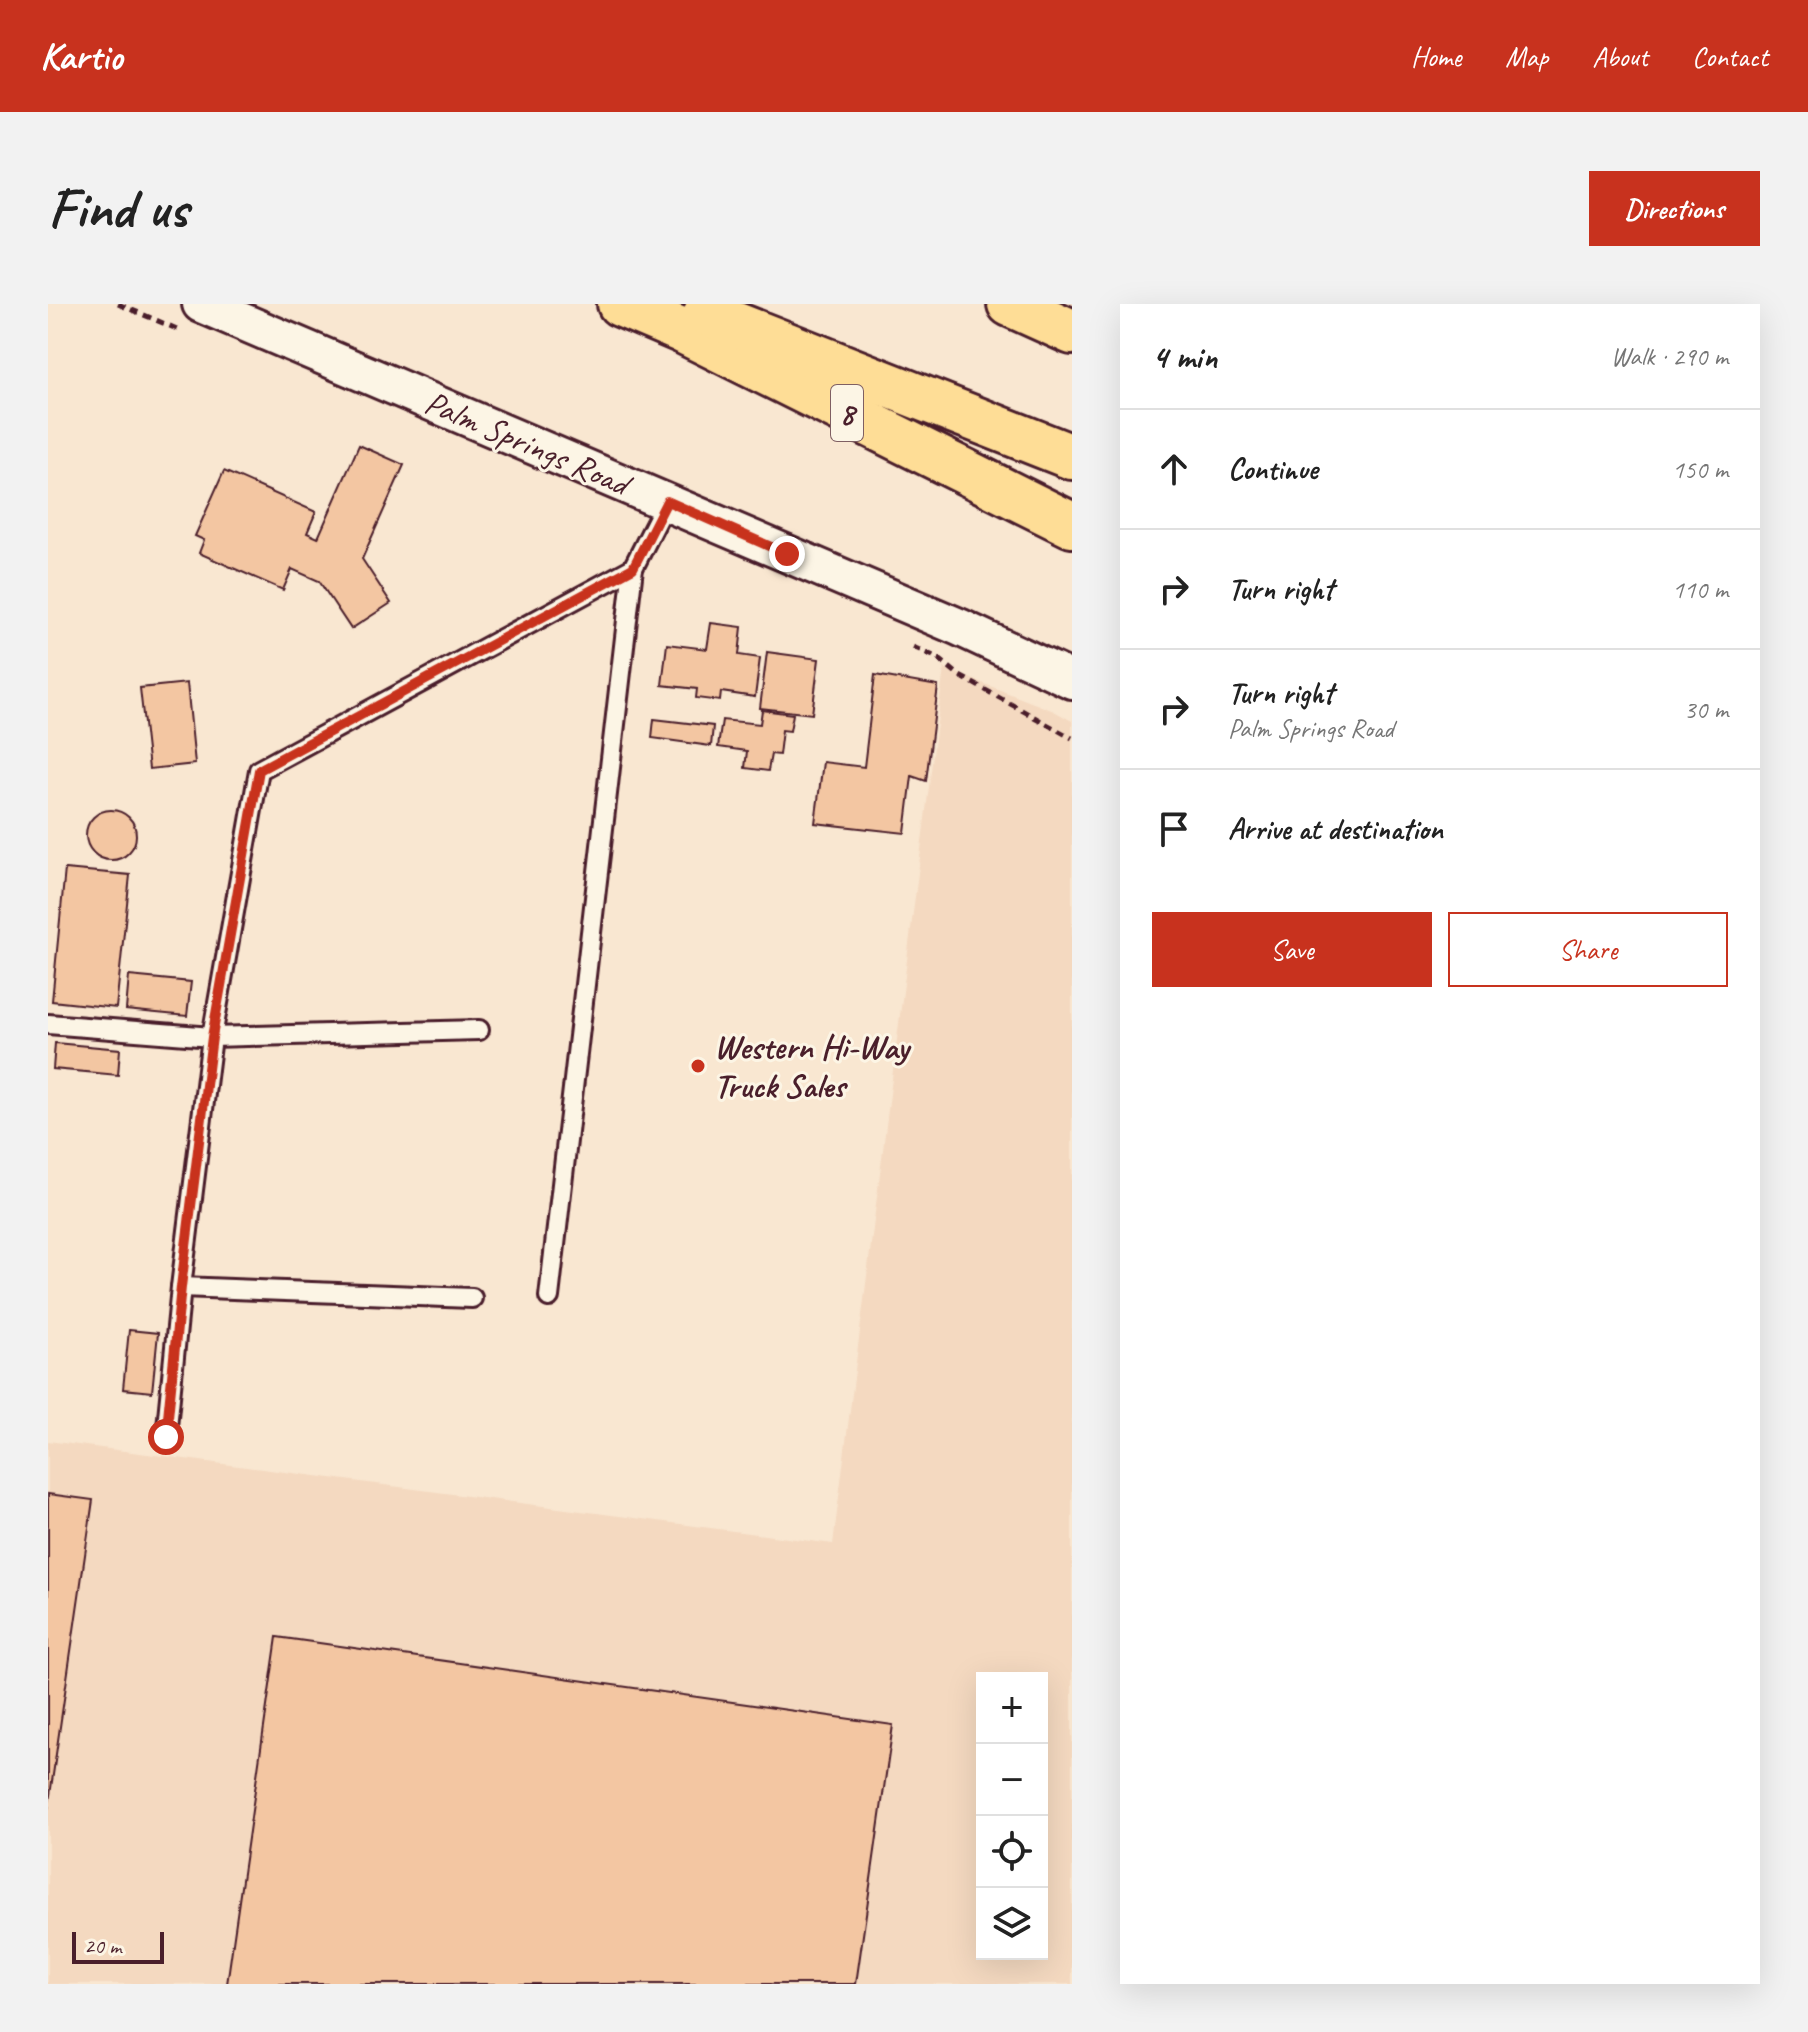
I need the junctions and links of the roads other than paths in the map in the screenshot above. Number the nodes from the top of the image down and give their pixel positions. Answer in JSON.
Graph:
{"nodes":[{"id":1,"x":201,"y":304,"type":"edge"},
{"id":2,"x":620,"y":304,"type":"edge"},
{"id":3,"x":683,"y":304,"type":"edge"},
{"id":4,"x":1010,"y":304,"type":"edge"},
{"id":5,"x":1072,"y":332,"type":"edge"},
{"id":6,"x":1072,"y":457,"type":"edge"},
{"id":7,"x":667,"y":501,"type":"junction"},
{"id":8,"x":1072,"y":525,"type":"edge"},
{"id":9,"x":633,"y":568,"type":"junction"},
{"id":10,"x":1072,"y":680,"type":"edge"},
{"id":11,"x":48,"y":1024,"type":"edge"},
{"id":12,"x":479,"y":1030,"type":"dead end"},
{"id":13,"x":212,"y":1037,"type":"junction"},
{"id":14,"x":181,"y":1287,"type":"junction"},
{"id":15,"x":549,"y":1297,"type":"dead end"},
{"id":16,"x":472,"y":1298,"type":"dead end"},
{"id":17,"x":166,"y":1437,"type":"dead end"}],
"edges":[{"from":1,"to":7,"type":"street","name":"Palm Springs Road"},
{"from":2,"to":8,"type":"highway","number":"8"},
{"from":3,"to":6,"type":"highway"},
{"from":4,"to":5,"type":"highway"},
{"from":7,"to":9,"type":"lane"},
{"from":7,"to":10,"type":"street","name":"Palm Springs Road"},
{"from":9,"to":13,"type":"lane"},
{"from":9,"to":15,"type":"lane"},
{"from":11,"to":13,"type":"lane"},
{"from":12,"to":13,"type":"lane"},
{"from":13,"to":14,"type":"lane"},
{"from":14,"to":16,"type":"lane"},
{"from":14,"to":17,"type":"lane"}]}
